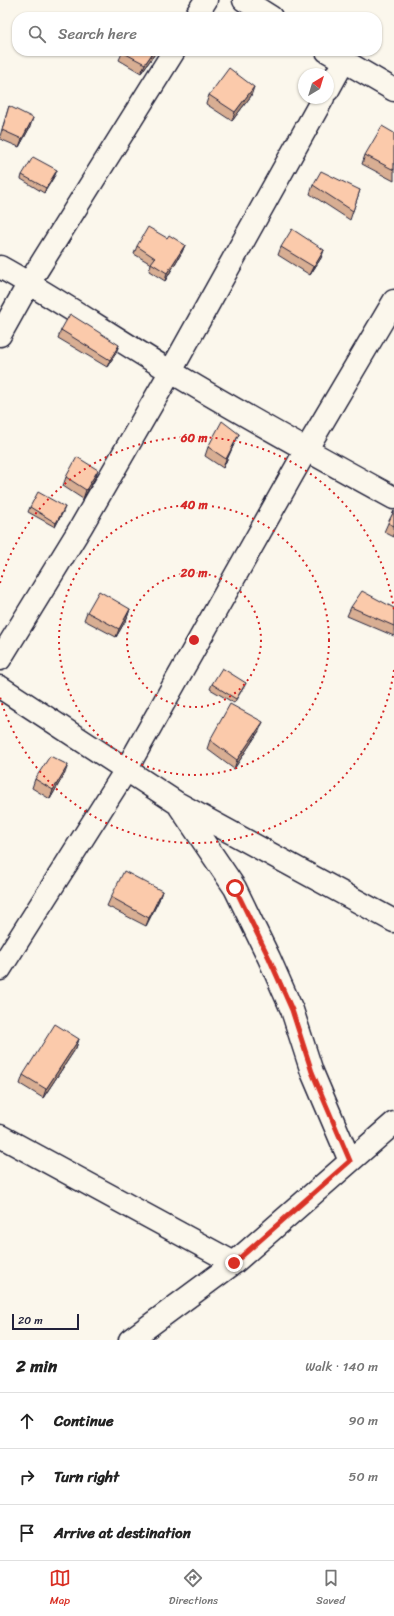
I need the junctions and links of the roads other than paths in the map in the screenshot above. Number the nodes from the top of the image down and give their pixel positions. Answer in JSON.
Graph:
{"nodes":[{"id":1,"x":206,"y":0,"type":"edge"},
{"id":2,"x":244,"y":0,"type":"edge"},
{"id":3,"x":198,"y":12,"type":"edge"},
{"id":4,"x":263,"y":12,"type":"edge"},
{"id":5,"x":171,"y":56,"type":"edge"},
{"id":6,"x":336,"y":56,"type":"edge"},
{"id":7,"x":333,"y":68,"type":"edge"},
{"id":8,"x":394,"y":90,"type":"edge"},
{"id":9,"x":320,"y":104,"type":"edge"},
{"id":10,"x":0,"y":267,"type":"edge"},
{"id":11,"x":29,"y":283,"type":"junction"},
{"id":12,"x":394,"y":301,"type":"edge"},
{"id":13,"x":0,"y":335,"type":"edge"},
{"id":14,"x":170,"y":371,"type":"junction"},
{"id":15,"x":306,"y":450,"type":"junction"},
{"id":16,"x":394,"y":498,"type":"edge"},
{"id":17,"x":0,"y":660,"type":"edge"},
{"id":18,"x":0,"y":687,"type":"edge"},
{"id":19,"x":126,"y":770,"type":"junction"},
{"id":20,"x":177,"y":803,"type":"junction"},
{"id":21,"x":394,"y":920,"type":"edge"},
{"id":22,"x":0,"y":969,"type":"edge"},
{"id":23,"x":394,"y":1123,"type":"edge"},
{"id":24,"x":0,"y":1136,"type":"edge"},
{"id":25,"x":350,"y":1161,"type":"junction"},
{"id":26,"x":234,"y":1263,"type":"junction"},
{"id":27,"x":130,"y":1340,"type":"edge"}],
"edges":[{"from":1,"to":3,"type":"street"},
{"from":2,"to":4,"type":"street"},
{"from":5,"to":11,"type":"street"},
{"from":6,"to":7,"type":"street"},
{"from":6,"to":8,"type":"street"},
{"from":9,"to":14,"type":"street"},
{"from":10,"to":11,"type":"street"},
{"from":11,"to":13,"type":"street"},
{"from":11,"to":14,"type":"street"},
{"from":12,"to":15,"type":"street"},
{"from":14,"to":15,"type":"street"},
{"from":14,"to":17,"type":"street"},
{"from":15,"to":16,"type":"street"},
{"from":15,"to":19,"type":"street"},
{"from":18,"to":19,"type":"street"},
{"from":19,"to":20,"type":"street"},
{"from":19,"to":22,"type":"street"},
{"from":20,"to":21,"type":"street"},
{"from":20,"to":25,"type":"street"},
{"from":23,"to":25,"type":"street"},
{"from":24,"to":26,"type":"street"},
{"from":25,"to":26,"type":"street"},
{"from":26,"to":27,"type":"street"}]}
